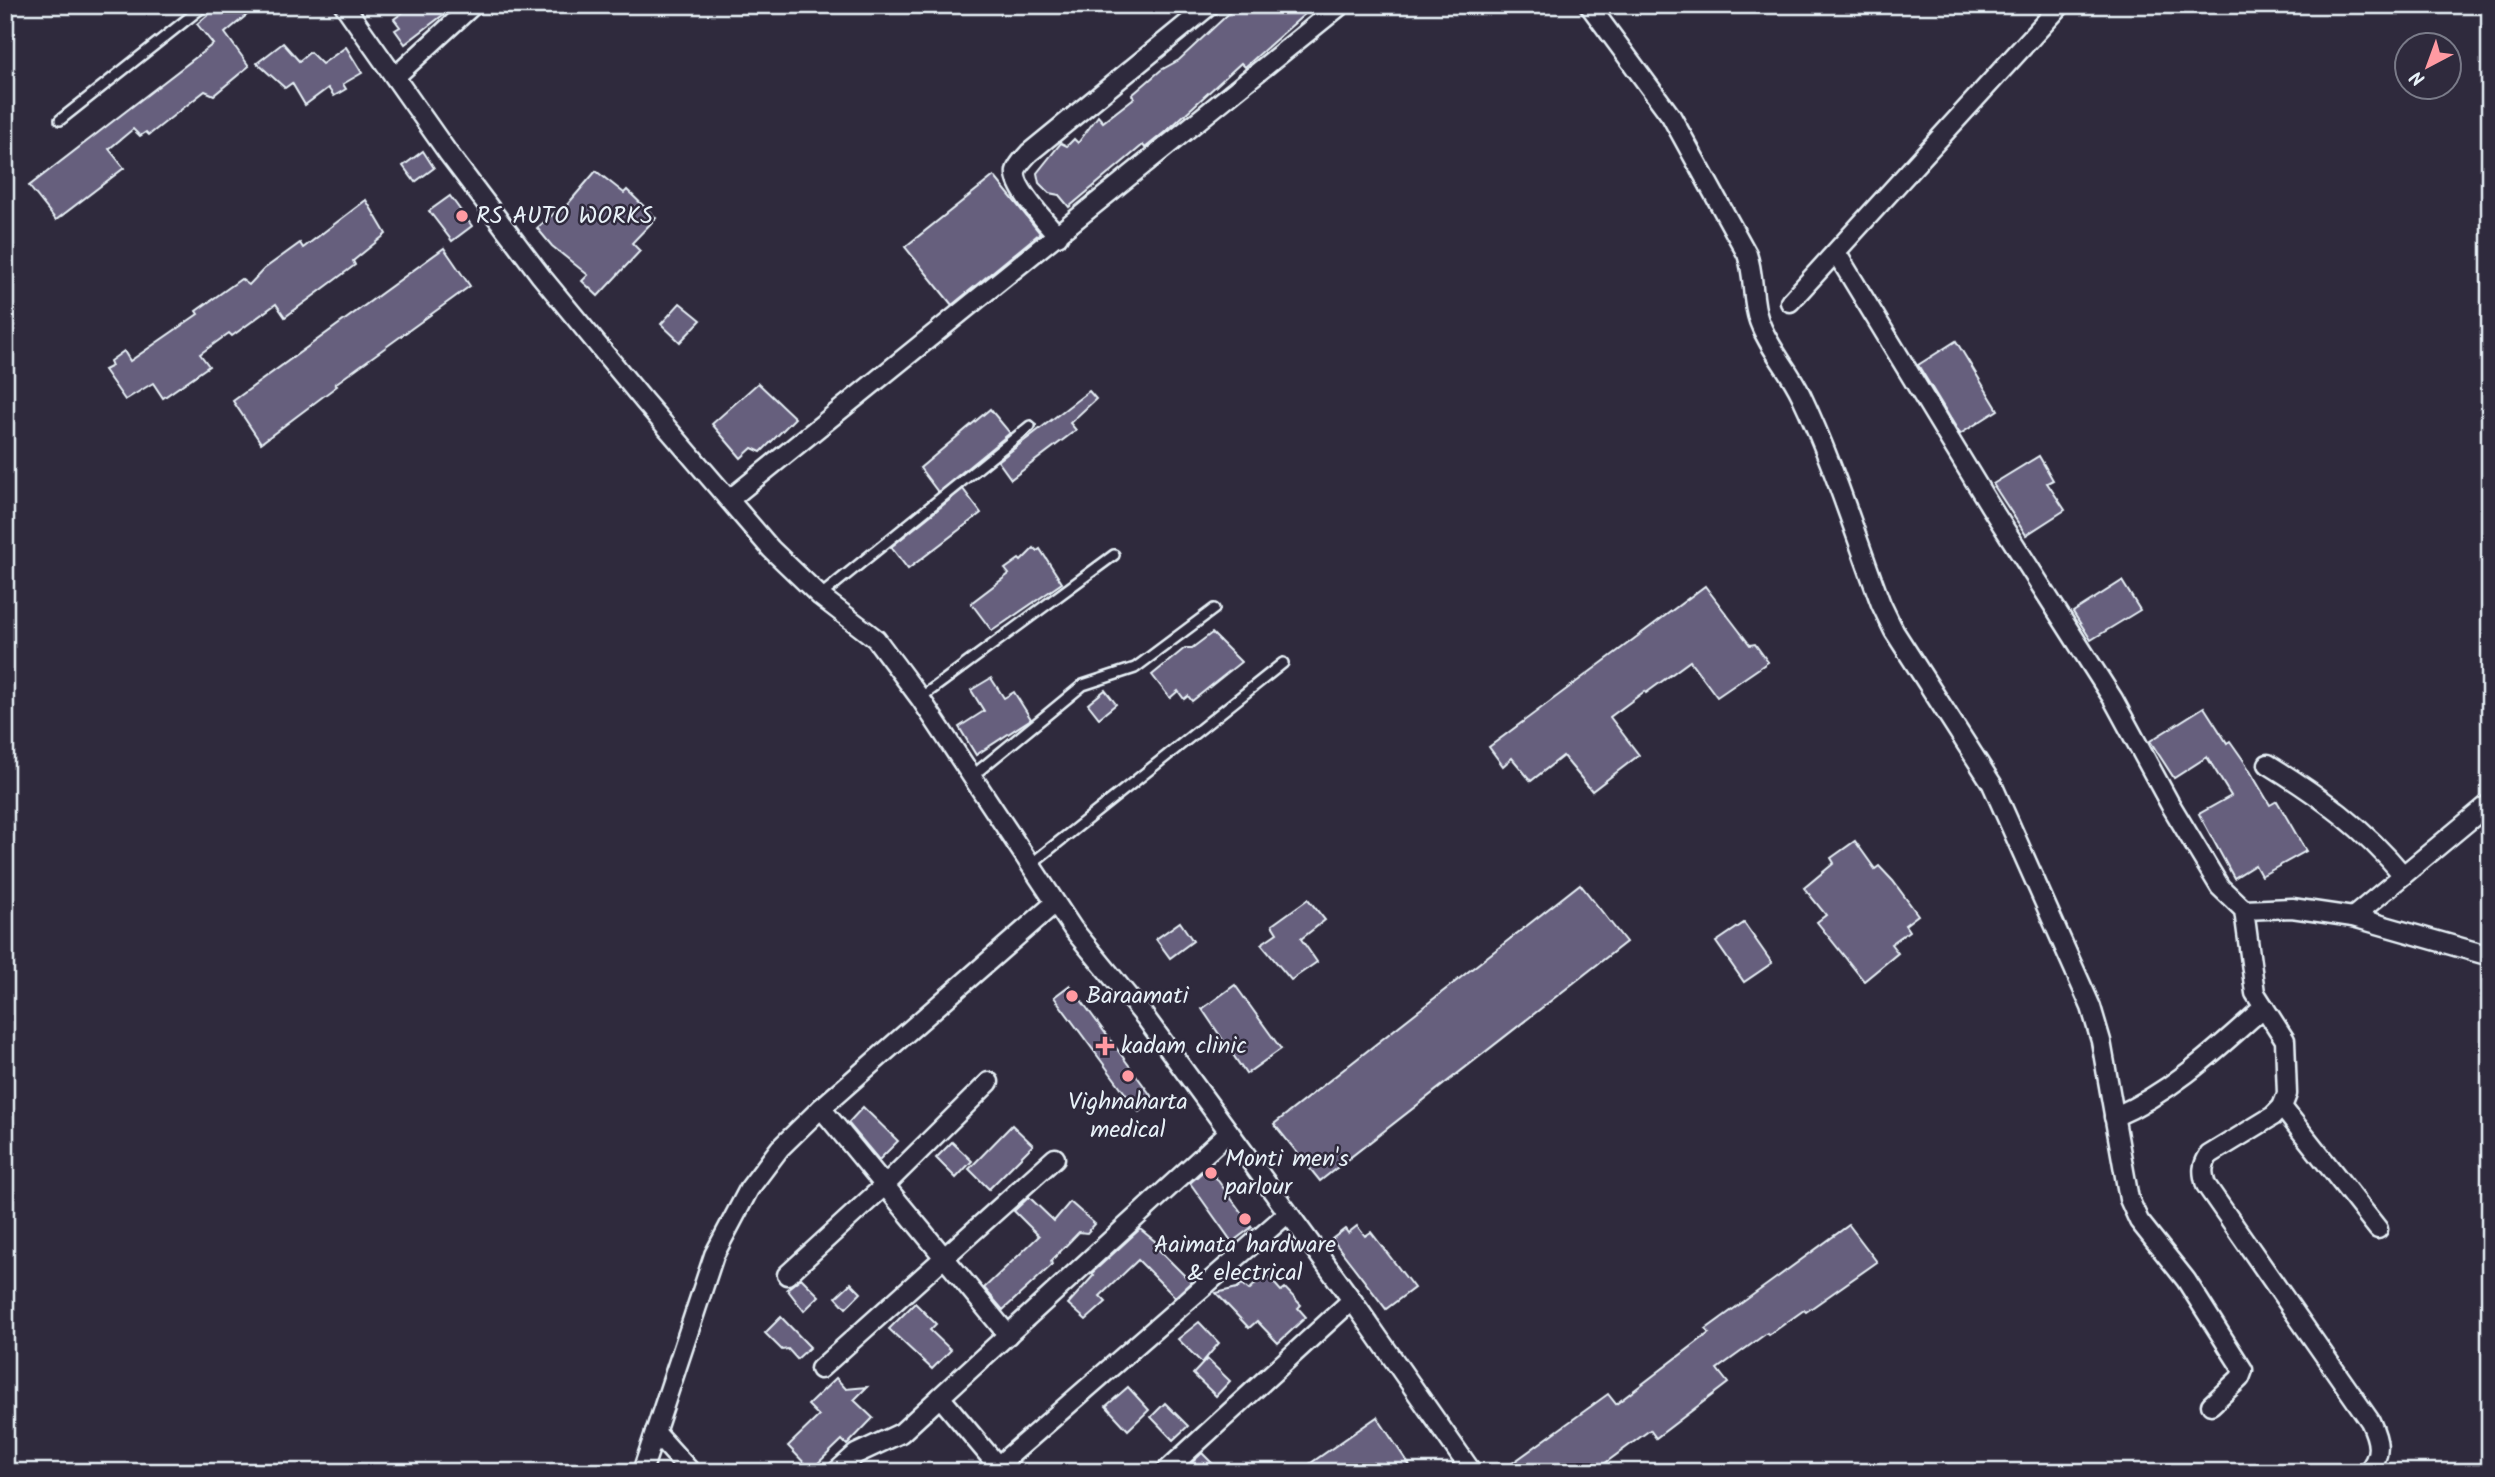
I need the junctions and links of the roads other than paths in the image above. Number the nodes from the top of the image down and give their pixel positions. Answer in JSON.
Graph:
{"nodes":[{"id":1,"x":205,"y":5,"type":"edge"},
{"id":2,"x":344,"y":5,"type":"edge"},
{"id":3,"x":473,"y":5,"type":"edge"},
{"id":4,"x":1209,"y":5,"type":"edge"},
{"id":5,"x":1341,"y":5,"type":"edge"},
{"id":6,"x":1589,"y":5,"type":"edge"},
{"id":7,"x":2061,"y":5,"type":"edge"},
{"id":8,"x":396,"y":76,"type":"junction"},
{"id":9,"x":60,"y":120,"type":"dead end"},
{"id":10,"x":1058,"y":236,"type":"junction"},
{"id":11,"x":1837,"y":254,"type":"junction"},
{"id":12,"x":1790,"y":302,"type":"dead end"},
{"id":13,"x":1030,"y":426,"type":"dead end"},
{"id":14,"x":730,"y":499,"type":"junction"},
{"id":15,"x":1114,"y":555,"type":"dead end"},
{"id":16,"x":820,"y":596,"type":"junction"},
{"id":17,"x":1214,"y":609,"type":"dead end"},
{"id":18,"x":1283,"y":663,"type":"dead end"},
{"id":19,"x":920,"y":698,"type":"junction"},
{"id":20,"x":2268,"y":764,"type":"dead end"},
{"id":21,"x":970,"y":778,"type":"junction"},
{"id":22,"x":2490,"y":803,"type":"edge"},
{"id":23,"x":1031,"y":864,"type":"junction"},
{"id":24,"x":2403,"y":875,"type":"junction"},
{"id":25,"x":1055,"y":902,"type":"junction"},
{"id":26,"x":2244,"y":909,"type":"junction"},
{"id":27,"x":2353,"y":917,"type":"junction"},
{"id":28,"x":2490,"y":956,"type":"edge"},
{"id":29,"x":2264,"y":1007,"type":"junction"},
{"id":30,"x":989,"y":1082,"type":"dead end"},
{"id":31,"x":2283,"y":1107,"type":"junction"},
{"id":32,"x":821,"y":1108,"type":"junction"},
{"id":33,"x":2113,"y":1117,"type":"junction"},
{"id":34,"x":1229,"y":1132,"type":"junction"},
{"id":35,"x":1055,"y":1158,"type":"dead end"},
{"id":36,"x":884,"y":1186,"type":"junction"},
{"id":37,"x":1288,"y":1213,"type":"junction"},
{"id":38,"x":2378,"y":1229,"type":"dead end"},
{"id":39,"x":944,"y":1257,"type":"junction"},
{"id":40,"x":787,"y":1275,"type":"dead end"},
{"id":41,"x":1352,"y":1300,"type":"junction"},
{"id":42,"x":1007,"y":1335,"type":"junction"},
{"id":43,"x":820,"y":1369,"type":"dead end"},
{"id":44,"x":940,"y":1397,"type":"junction"},
{"id":45,"x":2211,"y":1405,"type":"dead end"},
{"id":46,"x":655,"y":1432,"type":"junction"},
{"id":47,"x":995,"y":1469,"type":"edge"},
{"id":48,"x":642,"y":1472,"type":"edge"},
{"id":49,"x":691,"y":1472,"type":"edge"},
{"id":50,"x":836,"y":1472,"type":"edge"},
{"id":51,"x":1166,"y":1472,"type":"edge"},
{"id":52,"x":1472,"y":1472,"type":"edge"},
{"id":53,"x":2367,"y":1472,"type":"edge"}],
"edges":[{"from":1,"to":9,"type":"lane"},
{"from":2,"to":8,"type":"street"},
{"from":3,"to":8,"type":"street"},
{"from":4,"to":10,"type":"street"},
{"from":5,"to":10,"type":"street"},
{"from":6,"to":33,"type":"street"},
{"from":7,"to":11,"type":"street"},
{"from":8,"to":14,"type":"street"},
{"from":10,"to":14,"type":"street"},
{"from":11,"to":12,"type":"street"},
{"from":11,"to":26,"type":"street"},
{"from":13,"to":16,"type":"lane"},
{"from":14,"to":16,"type":"street"},
{"from":15,"to":19,"type":"lane"},
{"from":16,"to":19,"type":"street"},
{"from":17,"to":21,"type":"lane"},
{"from":18,"to":23,"type":"lane"},
{"from":19,"to":21,"type":"street"},
{"from":20,"to":24,"type":"street"},
{"from":21,"to":23,"type":"street"},
{"from":22,"to":24,"type":"street"},
{"from":23,"to":25,"type":"street"},
{"from":24,"to":27,"type":"street"},
{"from":25,"to":32,"type":"street"},
{"from":25,"to":34,"type":"street"},
{"from":26,"to":27,"type":"street"},
{"from":26,"to":29,"type":"street"},
{"from":27,"to":28,"type":"street"},
{"from":29,"to":31,"type":"street"},
{"from":29,"to":33,"type":"street"},
{"from":30,"to":36,"type":"street"},
{"from":31,"to":38,"type":"street"},
{"from":31,"to":53,"type":"street"},
{"from":32,"to":36,"type":"street"},
{"from":32,"to":46,"type":"street"},
{"from":33,"to":45,"type":"street"},
{"from":34,"to":37,"type":"street"},
{"from":34,"to":42,"type":"street"},
{"from":35,"to":39,"type":"street"},
{"from":36,"to":39,"type":"street"},
{"from":36,"to":40,"type":"street"},
{"from":37,"to":41,"type":"street"},
{"from":37,"to":47,"type":"street"},
{"from":39,"to":42,"type":"street"},
{"from":39,"to":43,"type":"street"},
{"from":41,"to":51,"type":"street"},
{"from":41,"to":52,"type":"street"},
{"from":42,"to":44,"type":"street"},
{"from":44,"to":47,"type":"street"},
{"from":44,"to":50,"type":"street"},
{"from":46,"to":48,"type":"street"},
{"from":46,"to":49,"type":"street"}]}
